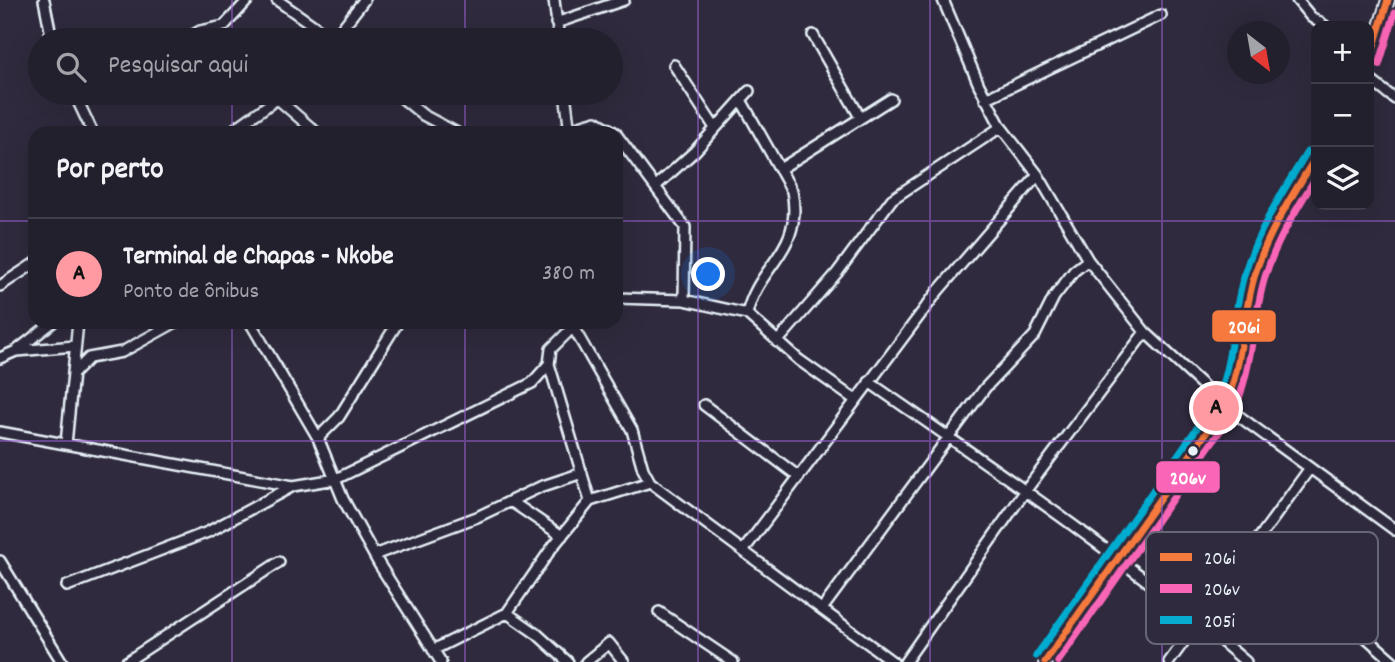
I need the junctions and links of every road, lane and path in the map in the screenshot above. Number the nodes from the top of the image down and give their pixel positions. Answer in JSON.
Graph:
{"nodes":[{"id":1,"x":44,"y":0,"type":"edge"},
{"id":2,"x":248,"y":0,"type":"edge"},
{"id":3,"x":277,"y":0,"type":"edge"},
{"id":4,"x":364,"y":0,"type":"edge"},
{"id":5,"x":554,"y":0,"type":"edge"},
{"id":6,"x":624,"y":0,"type":"edge"},
{"id":7,"x":943,"y":0,"type":"edge"},
{"id":8,"x":1297,"y":0,"type":"edge"},
{"id":9,"x":1388,"y":0,"type":"edge"},
{"id":10,"x":1161,"y":15,"type":"dead end"},
{"id":11,"x":1317,"y":21,"type":"edge"},
{"id":12,"x":556,"y":23,"type":"junction"},
{"id":13,"x":50,"y":28,"type":"edge"},
{"id":14,"x":214,"y":28,"type":"edge"},
{"id":15,"x":317,"y":28,"type":"edge"},
{"id":16,"x":343,"y":28,"type":"edge"},
{"id":17,"x":557,"y":28,"type":"edge"},
{"id":18,"x":813,"y":35,"type":"dead end"},
{"id":19,"x":1374,"y":42,"type":"edge"},
{"id":20,"x":674,"y":65,"type":"dead end"},
{"id":21,"x":1374,"y":83,"type":"edge"},
{"id":22,"x":749,"y":91,"type":"dead end"},
{"id":23,"x":891,"y":99,"type":"dead end"},
{"id":24,"x":985,"y":99,"type":"junction"},
{"id":25,"x":1395,"y":99,"type":"edge"},
{"id":26,"x":741,"y":100,"type":"junction"},
{"id":27,"x":80,"y":105,"type":"edge"},
{"id":28,"x":269,"y":105,"type":"edge"},
{"id":29,"x":291,"y":105,"type":"edge"},
{"id":30,"x":413,"y":105,"type":"edge"},
{"id":31,"x":566,"y":105,"type":"edge"},
{"id":32,"x":860,"y":117,"type":"junction"},
{"id":33,"x":90,"y":126,"type":"edge"},
{"id":34,"x":239,"y":126,"type":"edge"},
{"id":35,"x":310,"y":126,"type":"edge"},
{"id":36,"x":444,"y":126,"type":"edge"},
{"id":37,"x":569,"y":126,"type":"edge"},
{"id":38,"x":581,"y":126,"type":"edge"},
{"id":39,"x":604,"y":126,"type":"edge"},
{"id":40,"x":1001,"y":127,"type":"junction"},
{"id":41,"x":715,"y":128,"type":"junction"},
{"id":42,"x":623,"y":142,"type":"edge"},
{"id":43,"x":1311,"y":166,"type":"edge"},
{"id":44,"x":780,"y":169,"type":"junction"},
{"id":45,"x":1038,"y":175,"type":"junction"},
{"id":46,"x":656,"y":186,"type":"junction"},
{"id":47,"x":1088,"y":260,"type":"junction"},
{"id":48,"x":28,"y":268,"type":"edge"},
{"id":49,"x":0,"y":286,"type":"edge"},
{"id":50,"x":623,"y":298,"type":"edge"},
{"id":51,"x":684,"y":300,"type":"junction"},
{"id":52,"x":747,"y":314,"type":"junction"},
{"id":53,"x":44,"y":329,"type":"edge"},
{"id":54,"x":77,"y":329,"type":"edge"},
{"id":55,"x":163,"y":329,"type":"edge"},
{"id":56,"x":254,"y":329,"type":"edge"},
{"id":57,"x":394,"y":329,"type":"edge"},
{"id":58,"x":571,"y":329,"type":"edge"},
{"id":59,"x":577,"y":329,"type":"edge"},
{"id":60,"x":1145,"y":331,"type":"junction"},
{"id":61,"x":777,"y":342,"type":"junction"},
{"id":62,"x":74,"y":347,"type":"junction"},
{"id":63,"x":16,"y":351,"type":"junction"},
{"id":64,"x":0,"y":358,"type":"edge"},
{"id":65,"x":89,"y":358,"type":"junction"},
{"id":66,"x":548,"y":364,"type":"junction"},
{"id":67,"x":72,"y":375,"type":"junction"},
{"id":68,"x":869,"y":382,"type":"junction"},
{"id":69,"x":854,"y":399,"type":"junction"},
{"id":70,"x":704,"y":405,"type":"dead end"},
{"id":71,"x":1226,"y":406,"type":"junction"},
{"id":72,"x":0,"y":432,"type":"edge"},
{"id":73,"x":318,"y":438,"type":"junction"},
{"id":74,"x":948,"y":438,"type":"junction"},
{"id":75,"x":66,"y":444,"type":"junction"},
{"id":76,"x":1310,"y":468,"type":"junction"},
{"id":77,"x":582,"y":473,"type":"junction"},
{"id":78,"x":799,"y":477,"type":"junction"},
{"id":79,"x":336,"y":479,"type":"junction"},
{"id":80,"x":650,"y":482,"type":"junction"},
{"id":81,"x":293,"y":486,"type":"junction"},
{"id":82,"x":1026,"y":490,"type":"junction"},
{"id":83,"x":590,"y":501,"type":"junction"},
{"id":84,"x":512,"y":502,"type":"junction"},
{"id":85,"x":1395,"y":530,"type":"edge"},
{"id":86,"x":1264,"y":532,"type":"edge"},
{"id":87,"x":562,"y":536,"type":"junction"},
{"id":88,"x":743,"y":551,"type":"junction"},
{"id":89,"x":374,"y":555,"type":"junction"},
{"id":90,"x":1118,"y":561,"type":"junction"},
{"id":91,"x":0,"y":562,"type":"edge"},
{"id":92,"x":279,"y":562,"type":"dead end"},
{"id":93,"x":1146,"y":582,"type":"edge"},
{"id":94,"x":67,"y":586,"type":"dead end"},
{"id":95,"x":822,"y":609,"type":"junction"},
{"id":96,"x":659,"y":612,"type":"dead end"},
{"id":97,"x":507,"y":613,"type":"junction"},
{"id":98,"x":1182,"y":644,"type":"edge"},
{"id":99,"x":1225,"y":644,"type":"edge"},
{"id":100,"x":1374,"y":644,"type":"edge"},
{"id":101,"x":433,"y":650,"type":"junction"},
{"id":102,"x":62,"y":662,"type":"edge"},
{"id":103,"x":127,"y":662,"type":"edge"},
{"id":104,"x":441,"y":662,"type":"edge"},
{"id":105,"x":568,"y":662,"type":"edge"},
{"id":106,"x":586,"y":662,"type":"edge"},
{"id":107,"x":624,"y":662,"type":"edge"},
{"id":108,"x":733,"y":662,"type":"edge"},
{"id":109,"x":893,"y":662,"type":"edge"},
{"id":110,"x":905,"y":662,"type":"edge"},
{"id":111,"x":1045,"y":662,"type":"edge"},
{"id":112,"x":1169,"y":662,"type":"edge"},
{"id":113,"x":1246,"y":662,"type":"edge"},
{"id":114,"x":1394,"y":662,"type":"edge"}],
"edges":[{"from":1,"to":13,"type":"street"},
{"from":2,"to":14,"type":"street"},
{"from":3,"to":15,"type":"street"},
{"from":4,"to":16,"type":"street"},
{"from":5,"to":12,"type":"street"},
{"from":6,"to":12,"type":"street"},
{"from":7,"to":24,"type":"street"},
{"from":8,"to":11,"type":"street"},
{"from":9,"to":19,"type":"street"},
{"from":10,"to":24,"type":"street"},
{"from":12,"to":17,"type":"street"},
{"from":18,"to":32,"type":"street"},
{"from":20,"to":41,"type":"street"},
{"from":21,"to":25,"type":"street"},
{"from":22,"to":26,"type":"street"},
{"from":23,"to":32,"type":"street"},
{"from":24,"to":40,"type":"street"},
{"from":26,"to":41,"type":"street"},
{"from":26,"to":44,"type":"street"},
{"from":27,"to":33,"type":"street"},
{"from":28,"to":34,"type":"street"},
{"from":29,"to":35,"type":"street"},
{"from":30,"to":36,"type":"street"},
{"from":31,"to":37,"type":"street"},
{"from":32,"to":44,"type":"street"},
{"from":38,"to":39,"type":"street"},
{"from":40,"to":45,"type":"street"},
{"from":40,"to":61,"type":"street"},
{"from":41,"to":46,"type":"street"},
{"from":42,"to":46,"type":"street"},
{"from":43,"to":71,"type":"street"},
{"from":44,"to":52,"type":"street"},
{"from":45,"to":47,"type":"street"},
{"from":45,"to":68,"type":"street"},
{"from":46,"to":51,"type":"street"},
{"from":47,"to":60,"type":"street"},
{"from":47,"to":74,"type":"street"},
{"from":48,"to":49,"type":"street"},
{"from":50,"to":51,"type":"street"},
{"from":51,"to":52,"type":"street"},
{"from":52,"to":61,"type":"street"},
{"from":53,"to":63,"type":"street"},
{"from":54,"to":62,"type":"street"},
{"from":55,"to":65,"type":"street"},
{"from":56,"to":73,"type":"street"},
{"from":57,"to":73,"type":"street"},
{"from":58,"to":66,"type":"street"},
{"from":59,"to":80,"type":"street"},
{"from":60,"to":71,"type":"street"},
{"from":60,"to":82,"type":"street"},
{"from":61,"to":69,"type":"street"},
{"from":62,"to":63,"type":"street"},
{"from":62,"to":65,"type":"street"},
{"from":62,"to":67,"type":"street"},
{"from":63,"to":64,"type":"street"},
{"from":65,"to":67,"type":"street"},
{"from":66,"to":77,"type":"street"},
{"from":66,"to":79,"type":"street"},
{"from":67,"to":75,"type":"street"},
{"from":68,"to":69,"type":"street"},
{"from":68,"to":74,"type":"street"},
{"from":69,"to":78,"type":"street"},
{"from":70,"to":78,"type":"street"},
{"from":71,"to":76,"type":"street"},
{"from":71,"to":90,"type":"street"},
{"from":72,"to":75,"type":"street"},
{"from":73,"to":79,"type":"street"},
{"from":74,"to":82,"type":"street"},
{"from":74,"to":95,"type":"street"},
{"from":75,"to":81,"type":"street"},
{"from":76,"to":85,"type":"street"},
{"from":76,"to":86,"type":"street"},
{"from":77,"to":83,"type":"street"},
{"from":77,"to":84,"type":"street"},
{"from":78,"to":88,"type":"street"},
{"from":79,"to":81,"type":"street"},
{"from":79,"to":89,"type":"street"},
{"from":80,"to":83,"type":"street"},
{"from":80,"to":88,"type":"street"},
{"from":81,"to":94,"type":"street"},
{"from":82,"to":90,"type":"street"},
{"from":82,"to":110,"type":"street"},
{"from":83,"to":87,"type":"street"},
{"from":84,"to":87,"type":"street"},
{"from":84,"to":89,"type":"street"},
{"from":87,"to":97,"type":"street"},
{"from":88,"to":95,"type":"street"},
{"from":89,"to":101,"type":"street"},
{"from":90,"to":93,"type":"street"},
{"from":90,"to":111,"type":"street"},
{"from":91,"to":102,"type":"street"},
{"from":92,"to":103,"type":"street"},
{"from":95,"to":109,"type":"street"},
{"from":96,"to":108,"type":"street"},
{"from":97,"to":101,"type":"street"},
{"from":97,"to":105,"type":"street"},
{"from":98,"to":112,"type":"street"},
{"from":99,"to":113,"type":"street"},
{"from":100,"to":114,"type":"street"},
{"from":101,"to":104,"type":"street"},
{"from":106,"to":107,"type":"street"}]}
